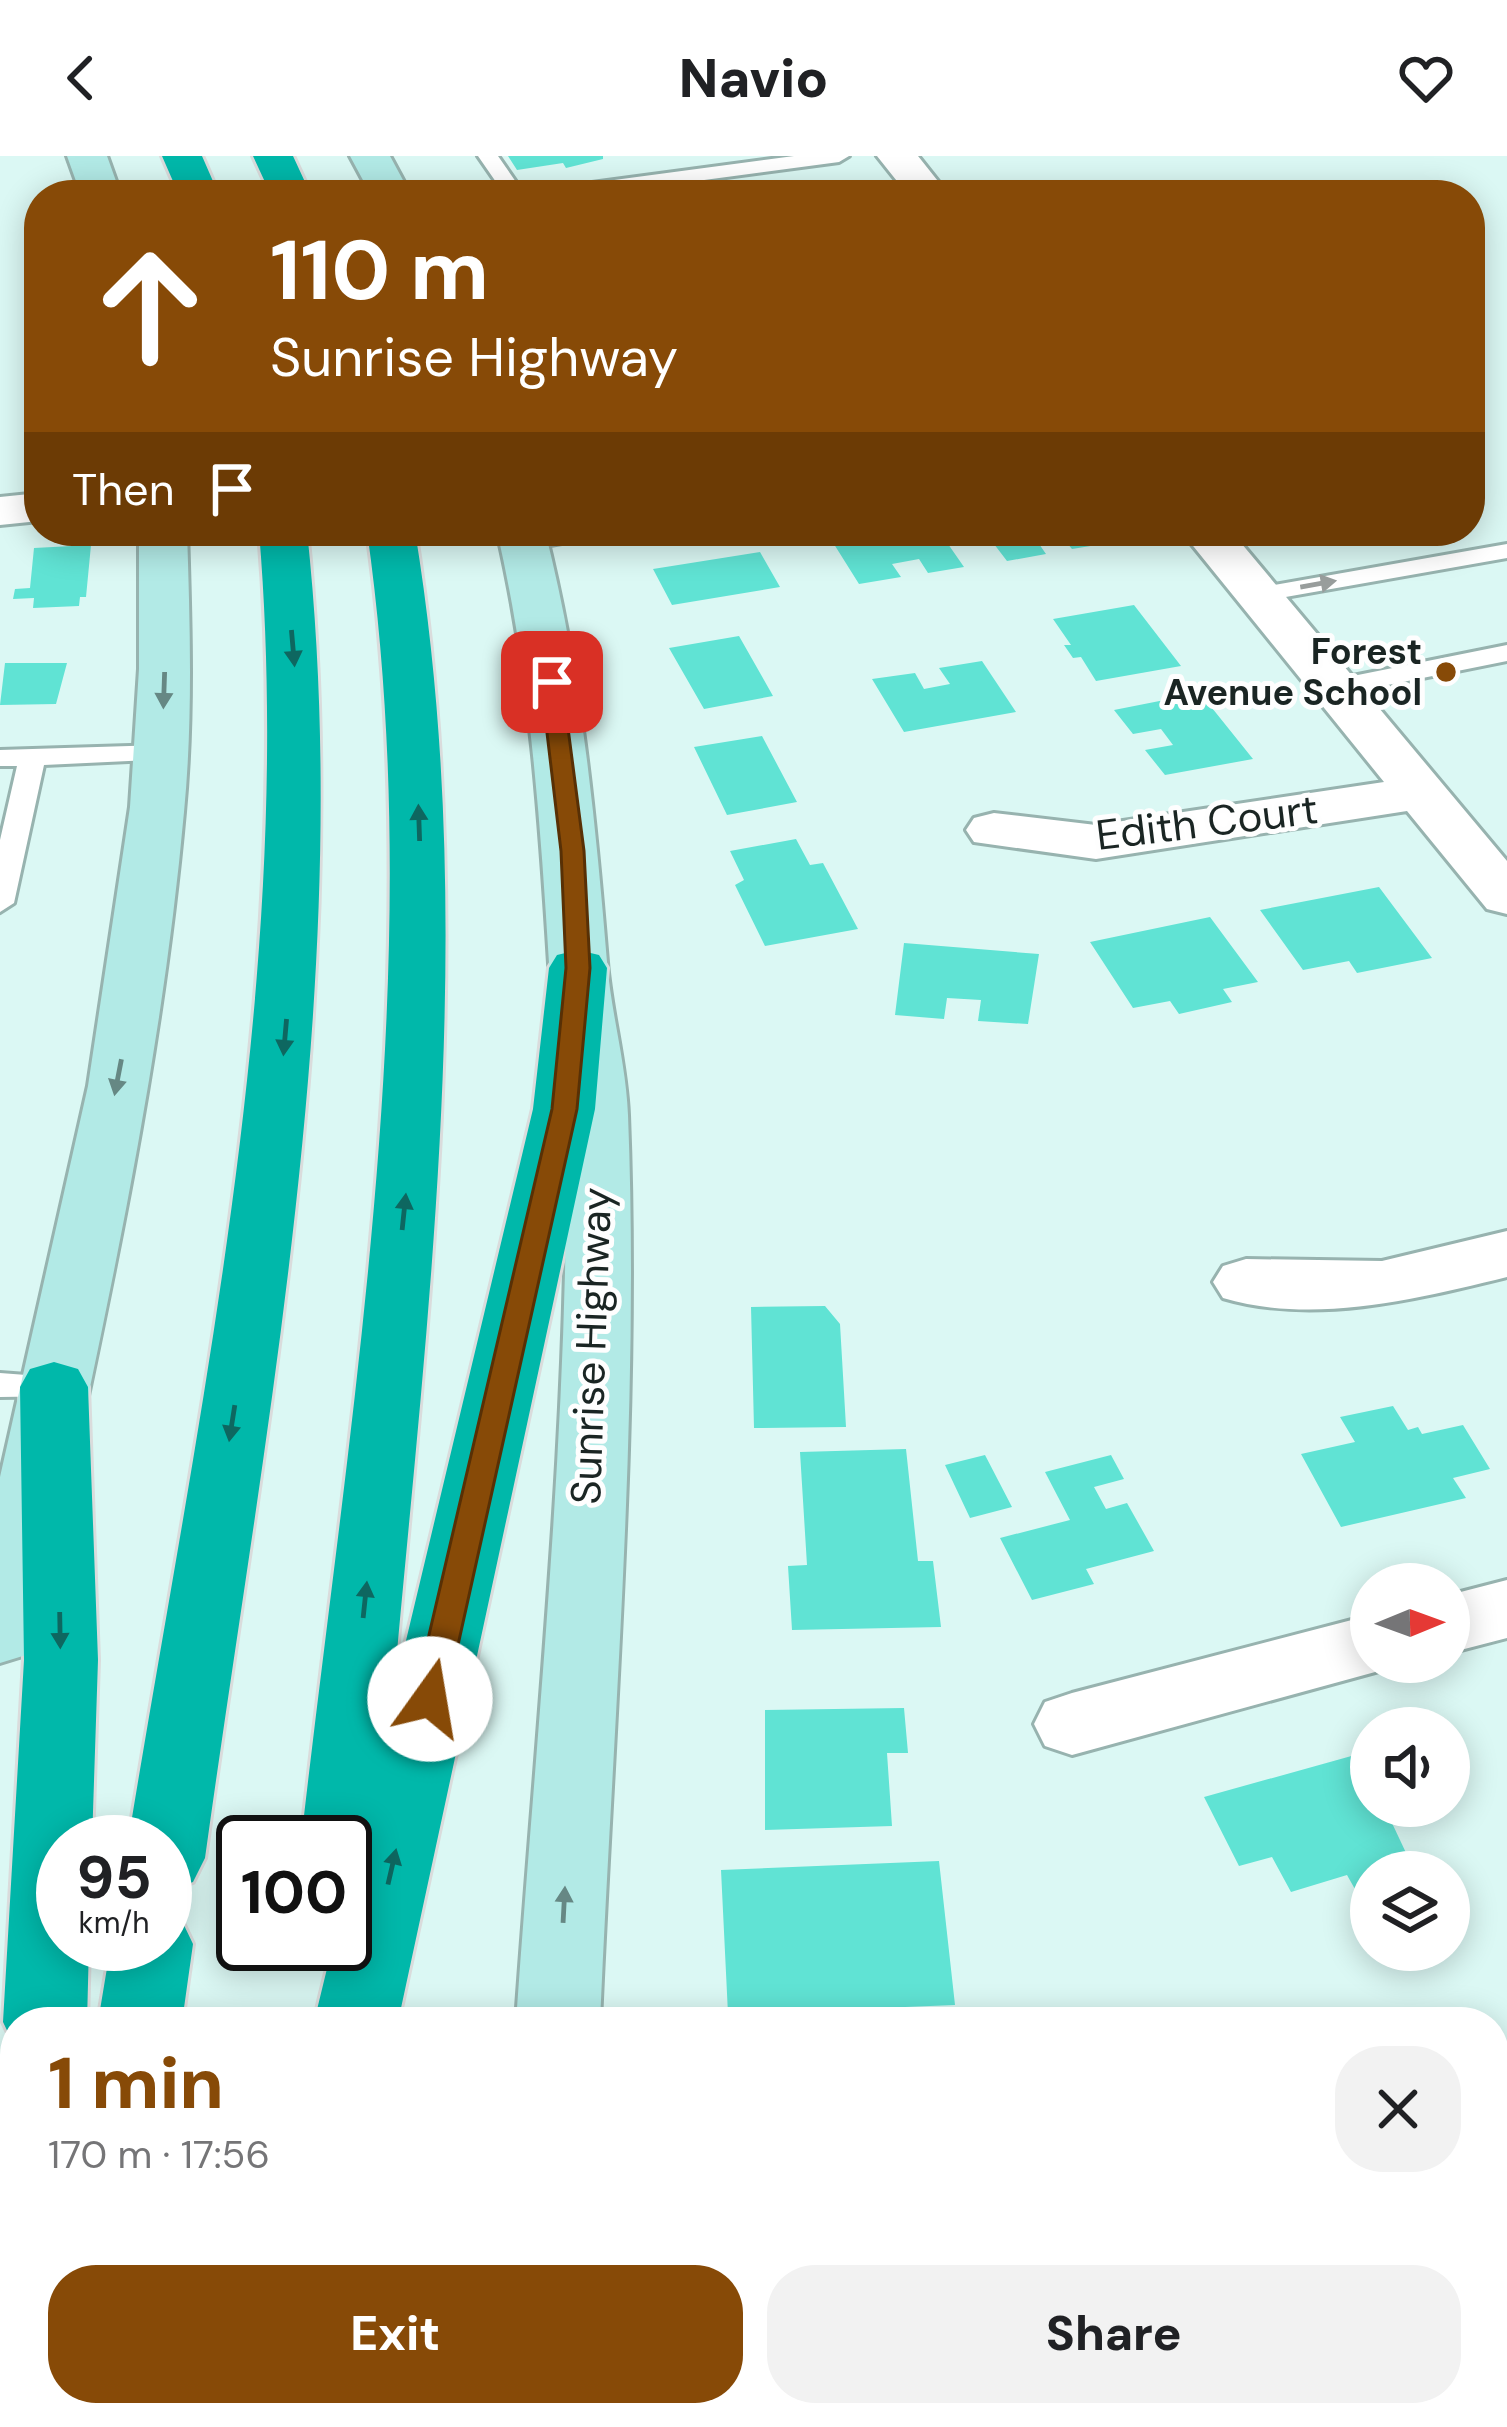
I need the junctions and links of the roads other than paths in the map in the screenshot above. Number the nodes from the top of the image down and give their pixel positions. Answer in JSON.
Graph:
{"nodes":[{"id":1,"x":839,"y":156,"type":"edge"},
{"id":2,"x":897,"y":156,"type":"edge"},
{"id":3,"x":781,"y":160,"type":"edge"},
{"id":4,"x":647,"y":180,"type":"edge"},
{"id":5,"x":917,"y":180,"type":"edge"},
{"id":6,"x":163,"y":546,"type":"edge"},
{"id":7,"x":284,"y":546,"type":"edge"},
{"id":8,"x":394,"y":546,"type":"edge"},
{"id":9,"x":535,"y":546,"type":"edge"},
{"id":10,"x":1217,"y":546,"type":"edge"},
{"id":11,"x":1507,"y":551,"type":"edge"},
{"id":12,"x":1257,"y":595,"type":"junction"},
{"id":13,"x":1507,"y":653,"type":"edge"},
{"id":14,"x":1333,"y":688,"type":"junction"},
{"id":15,"x":162,"y":752,"type":"junction"},
{"id":16,"x":0,"y":758,"type":"edge"},
{"id":17,"x":32,"y":758,"type":"junction"},
{"id":18,"x":1419,"y":793,"type":"junction"},
{"id":19,"x":994,"y":830,"type":"dead end"},
{"id":20,"x":1507,"y":897,"type":"edge"},
{"id":21,"x":0,"y":903,"type":"edge"},
{"id":22,"x":578,"y":968,"type":"junction"},
{"id":23,"x":1507,"y":1254,"type":"edge"},
{"id":24,"x":1246,"y":1282,"type":"dead end"},
{"id":25,"x":27,"y":1386,"type":"edge"},
{"id":26,"x":1507,"y":1609,"type":"edge"},
{"id":27,"x":1470,"y":1619,"type":"edge"},
{"id":28,"x":0,"y":1634,"type":"edge"},
{"id":29,"x":1350,"y":1651,"type":"edge"},
{"id":30,"x":1072,"y":1724,"type":"dead end"},
{"id":31,"x":172,"y":1815,"type":"edge"},
{"id":32,"x":343,"y":1815,"type":"edge"},
{"id":33,"x":148,"y":1971,"type":"edge"},
{"id":34,"x":327,"y":1971,"type":"edge"},
{"id":35,"x":46,"y":2007,"type":"edge"},
{"id":36,"x":142,"y":2007,"type":"edge"},
{"id":37,"x":324,"y":2007,"type":"edge"},
{"id":38,"x":359,"y":2007,"type":"edge"},
{"id":39,"x":559,"y":2007,"type":"edge"}],
"edges":[{"from":1,"to":3,"type":"lane"},
{"from":2,"to":5,"type":"street"},
{"from":3,"to":4,"type":"lane"},
{"from":6,"to":15,"type":"main road","one_way":true},
{"from":7,"to":31,"type":"highway","one_way":true},
{"from":32,"to":8,"type":"highway","one_way":true},
{"from":9,"to":22,"type":"main road","name":"Sunrise Highway"},
{"from":10,"to":12,"type":"street"},
{"from":12,"to":11,"type":"lane","one_way":true},
{"from":12,"to":14,"type":"street"},
{"from":13,"to":14,"type":"lane"},
{"from":14,"to":18,"type":"street"},
{"from":15,"to":17,"type":"lane"},
{"from":15,"to":25,"type":"main road","one_way":true},
{"from":16,"to":17,"type":"lane"},
{"from":17,"to":21,"type":"lane"},
{"from":18,"to":19,"type":"street","name":"Edith Court"},
{"from":18,"to":20,"type":"street"},
{"from":38,"to":22,"type":"highway","one_way":true},
{"from":39,"to":22,"type":"main road","name":"Sunrise Highway","one_way":true},
{"from":23,"to":24,"type":"street"},
{"from":25,"to":28,"type":"main road"},
{"from":25,"to":35,"type":"highway","one_way":true},
{"from":26,"to":27,"type":"street"},
{"from":29,"to":30,"type":"street"},
{"from":33,"to":36,"type":"highway"},
{"from":34,"to":37,"type":"highway"}]}
